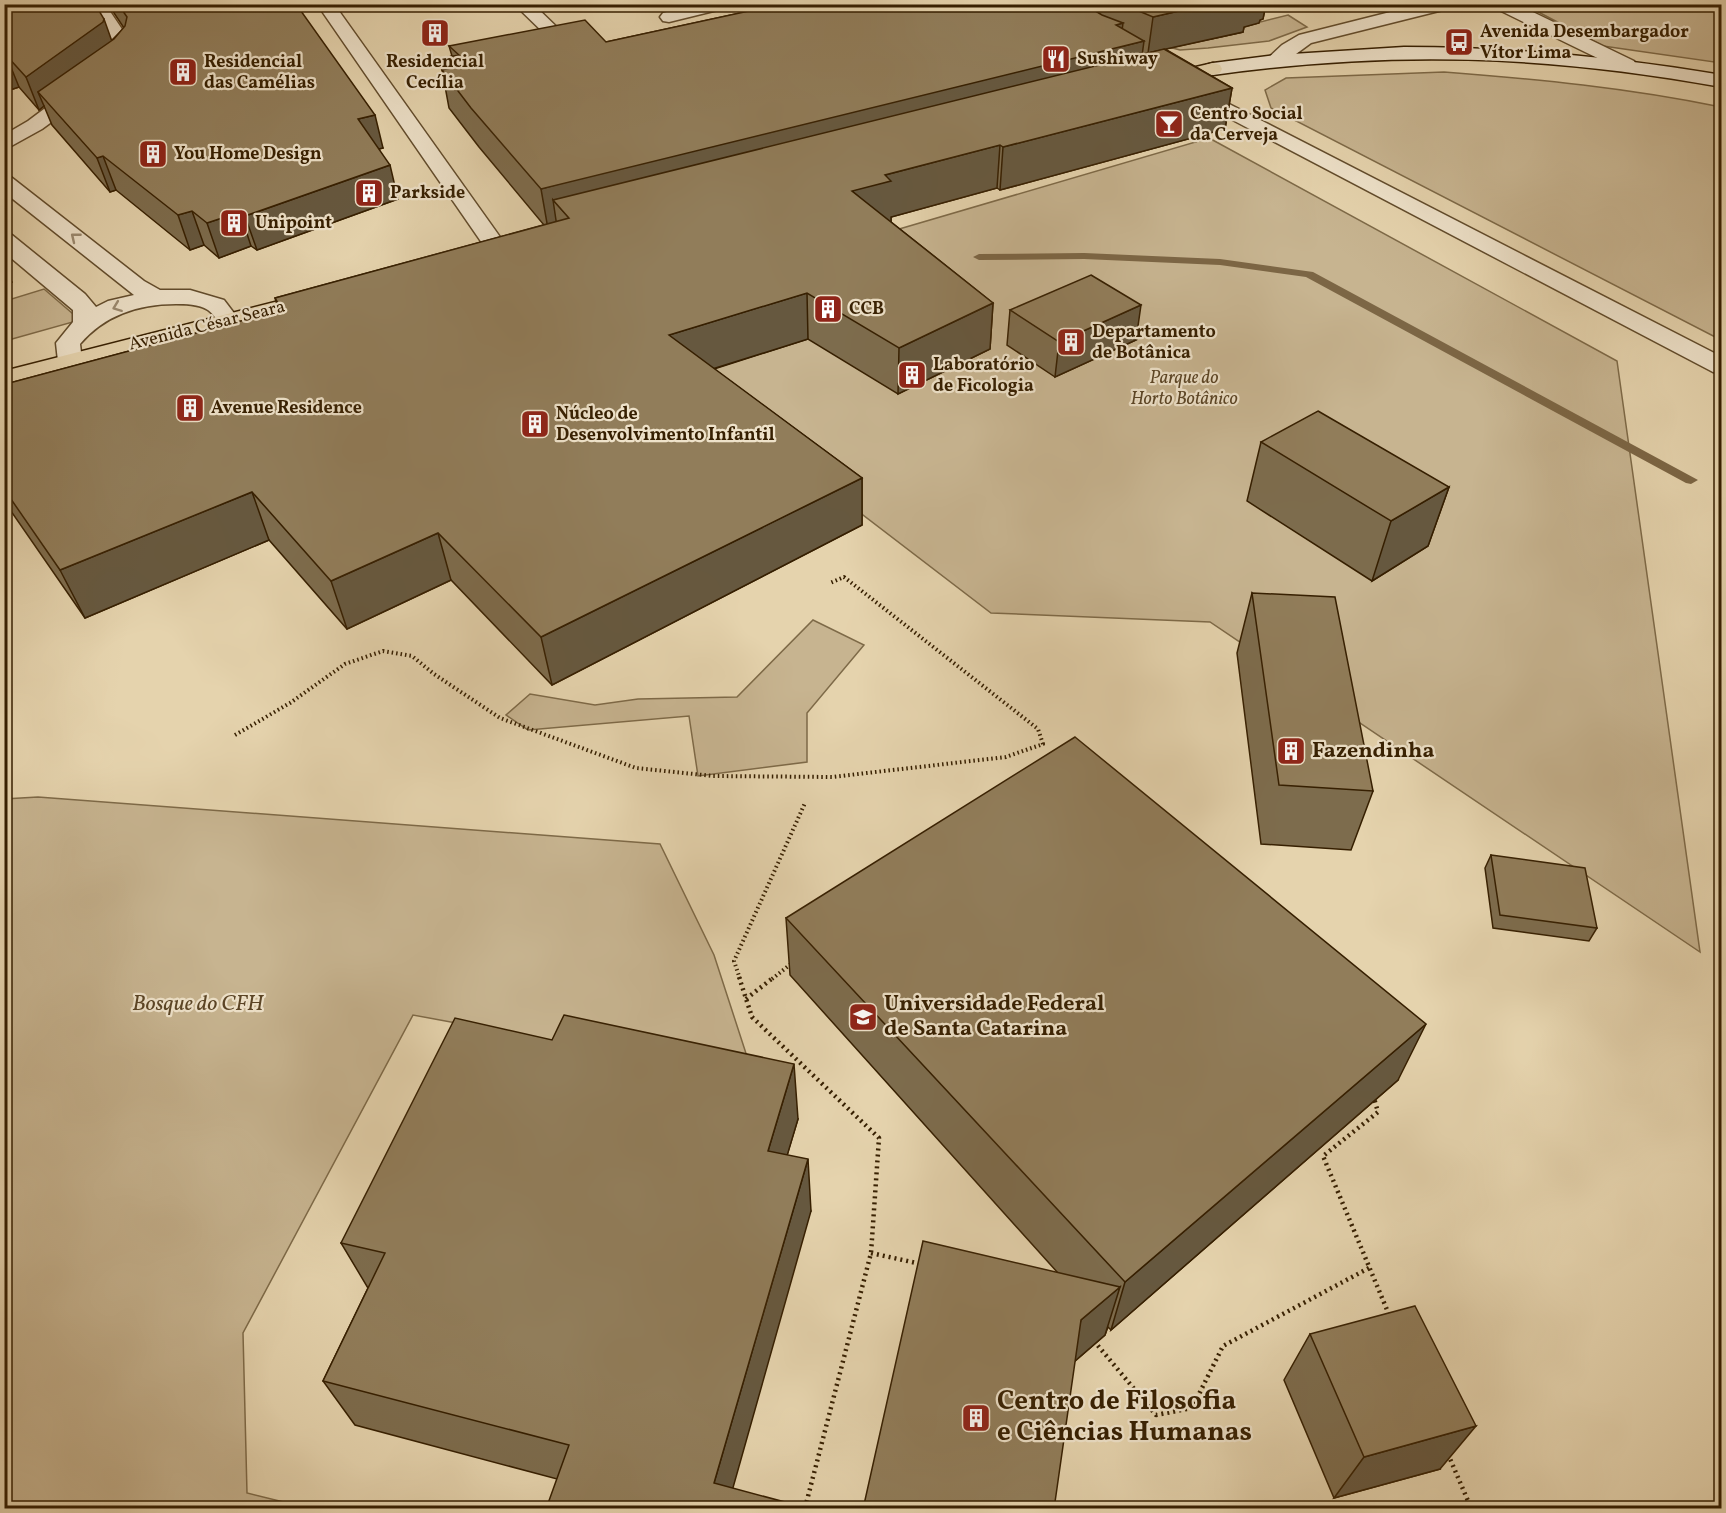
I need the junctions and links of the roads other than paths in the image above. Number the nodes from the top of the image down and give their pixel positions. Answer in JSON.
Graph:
{"nodes":[{"id":1,"x":96,"y":4,"type":"edge"},
{"id":2,"x":325,"y":4,"type":"edge"},
{"id":3,"x":522,"y":4,"type":"edge"},
{"id":4,"x":720,"y":4,"type":"edge"},
{"id":5,"x":1445,"y":4,"type":"edge"},
{"id":6,"x":1501,"y":4,"type":"edge"},
{"id":7,"x":669,"y":17,"type":"dead end"},
{"id":8,"x":554,"y":33,"type":"edge"},
{"id":9,"x":1274,"y":61,"type":"junction"},
{"id":10,"x":1155,"y":64,"type":"edge"},
{"id":11,"x":1627,"y":65,"type":"junction"},
{"id":12,"x":1213,"y":69,"type":"junction"},
{"id":13,"x":1722,"y":81,"type":"edge"},
{"id":14,"x":1192,"y":91,"type":"junction"},
{"id":15,"x":4,"y":144,"type":"edge"},
{"id":16,"x":4,"y":181,"type":"edge"},
{"id":17,"x":4,"y":240,"type":"edge"},
{"id":18,"x":521,"y":245,"type":"edge"},
{"id":19,"x":499,"y":251,"type":"junction"},
{"id":20,"x":477,"y":257,"type":"edge"},
{"id":21,"x":344,"y":291,"type":"edge"},
{"id":22,"x":155,"y":297,"type":"junction"},
{"id":23,"x":228,"y":321,"type":"junction"},
{"id":24,"x":85,"y":323,"type":"junction"},
{"id":25,"x":70,"y":362,"type":"junction"},
{"id":26,"x":1722,"y":367,"type":"edge"},
{"id":27,"x":4,"y":379,"type":"edge"}],
"edges":[{"from":1,"to":15,"type":"street"},
{"from":2,"to":19,"type":"street"},
{"from":3,"to":8,"type":"street"},
{"from":4,"to":7,"type":"street"},
{"from":5,"to":9,"type":"street"},
{"from":6,"to":11,"type":"street"},
{"from":9,"to":11,"type":"street"},
{"from":9,"to":12,"type":"street"},
{"from":10,"to":12,"type":"main road"},
{"from":11,"to":13,"type":"street"},
{"from":12,"to":14,"type":"main road"},
{"from":12,"to":14,"type":"main road"},
{"from":14,"to":26,"type":"street"},
{"from":22,"to":16,"type":"street","one_way":true},
{"from":17,"to":24,"type":"street"},
{"from":18,"to":19,"type":"main road"},
{"from":19,"to":20,"type":"main road"},
{"from":21,"to":23,"type":"main road","name":"Avenida César Seara"},
{"from":22,"to":23,"type":"street"},
{"from":22,"to":24,"type":"street","one_way":true},
{"from":23,"to":25,"type":"main road","name":"Avenida César Seara"},
{"from":24,"to":25,"type":"street"},
{"from":25,"to":27,"type":"main road","name":"Avenida César Seara"}]}
